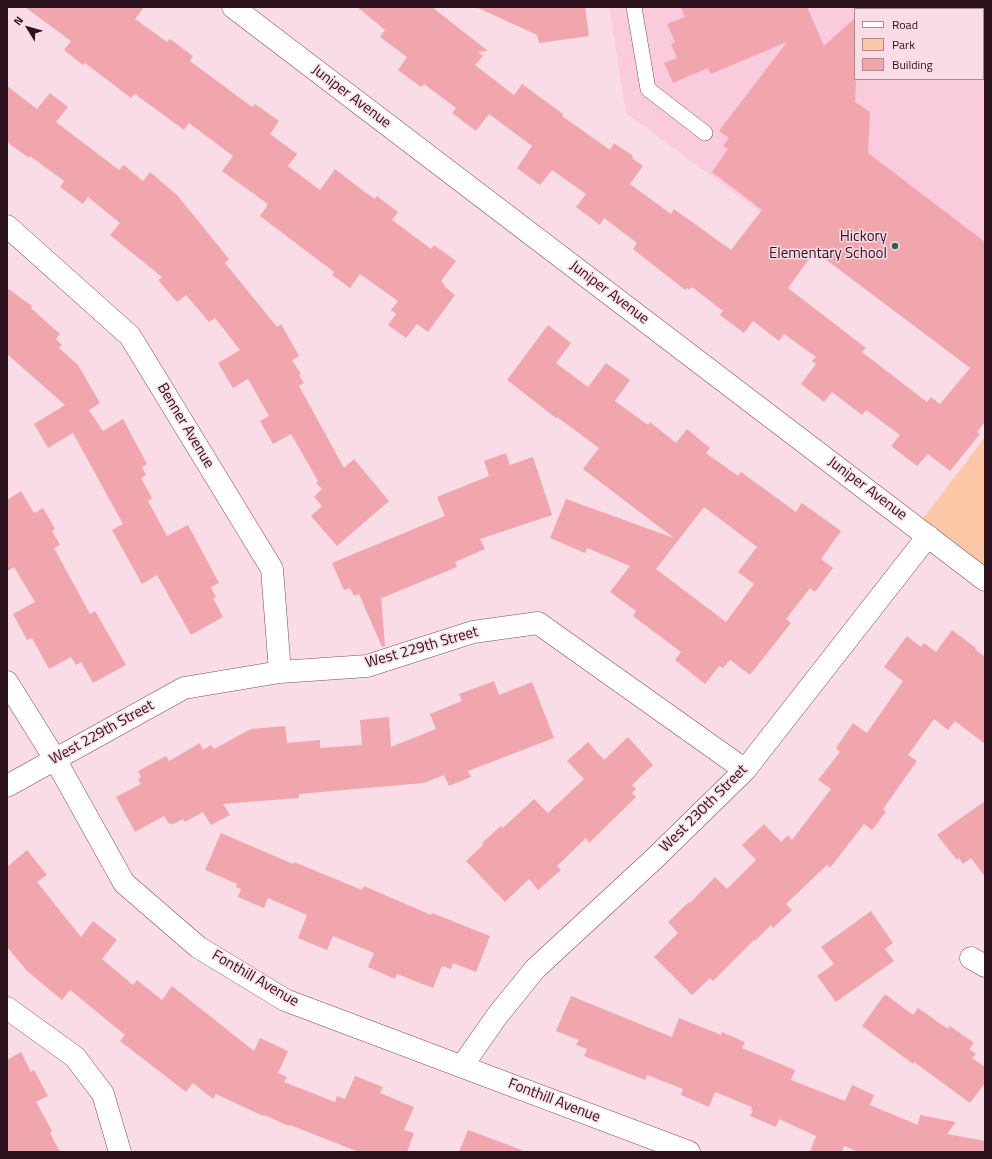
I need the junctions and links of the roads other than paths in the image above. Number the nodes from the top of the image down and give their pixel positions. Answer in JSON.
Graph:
{"nodes":[{"id":1,"x":233,"y":7,"type":"edge"},
{"id":2,"x":634,"y":7,"type":"edge"},
{"id":3,"x":705,"y":134,"type":"dead end"},
{"id":4,"x":7,"y":226,"type":"edge"},
{"id":5,"x":928,"y":536,"type":"junction"},
{"id":6,"x":985,"y":580,"type":"edge"},
{"id":7,"x":280,"y":672,"type":"junction"},
{"id":8,"x":7,"y":682,"type":"edge"},
{"id":9,"x":55,"y":759,"type":"junction"},
{"id":10,"x":745,"y":770,"type":"junction"},
{"id":11,"x":7,"y":786,"type":"edge"},
{"id":12,"x":7,"y":1008,"type":"edge"},
{"id":13,"x":462,"y":1066,"type":"junction"},
{"id":14,"x":120,"y":1152,"type":"edge"},
{"id":15,"x":689,"y":1152,"type":"edge"}],
"edges":[{"from":1,"to":5,"type":"street","name":"Juniper Avenue"},
{"from":2,"to":3,"type":"lane"},
{"from":4,"to":7,"type":"street","name":"Benner Avenue"},
{"from":5,"to":6,"type":"street","name":"Juniper Avenue"},
{"from":5,"to":10,"type":"street","name":"West 230th Street"},
{"from":7,"to":9,"type":"street","name":"West 229th Street"},
{"from":7,"to":10,"type":"street","name":"West 229th Street"},
{"from":8,"to":9,"type":"street","name":"Fonthill Avenue"},
{"from":9,"to":11,"type":"street","name":"West 229th Street"},
{"from":9,"to":13,"type":"street","name":"Fonthill Avenue"},
{"from":10,"to":13,"type":"street","name":"West 230th Street"},
{"from":12,"to":14,"type":"street"},
{"from":13,"to":15,"type":"street","name":"Fonthill Avenue"}]}
